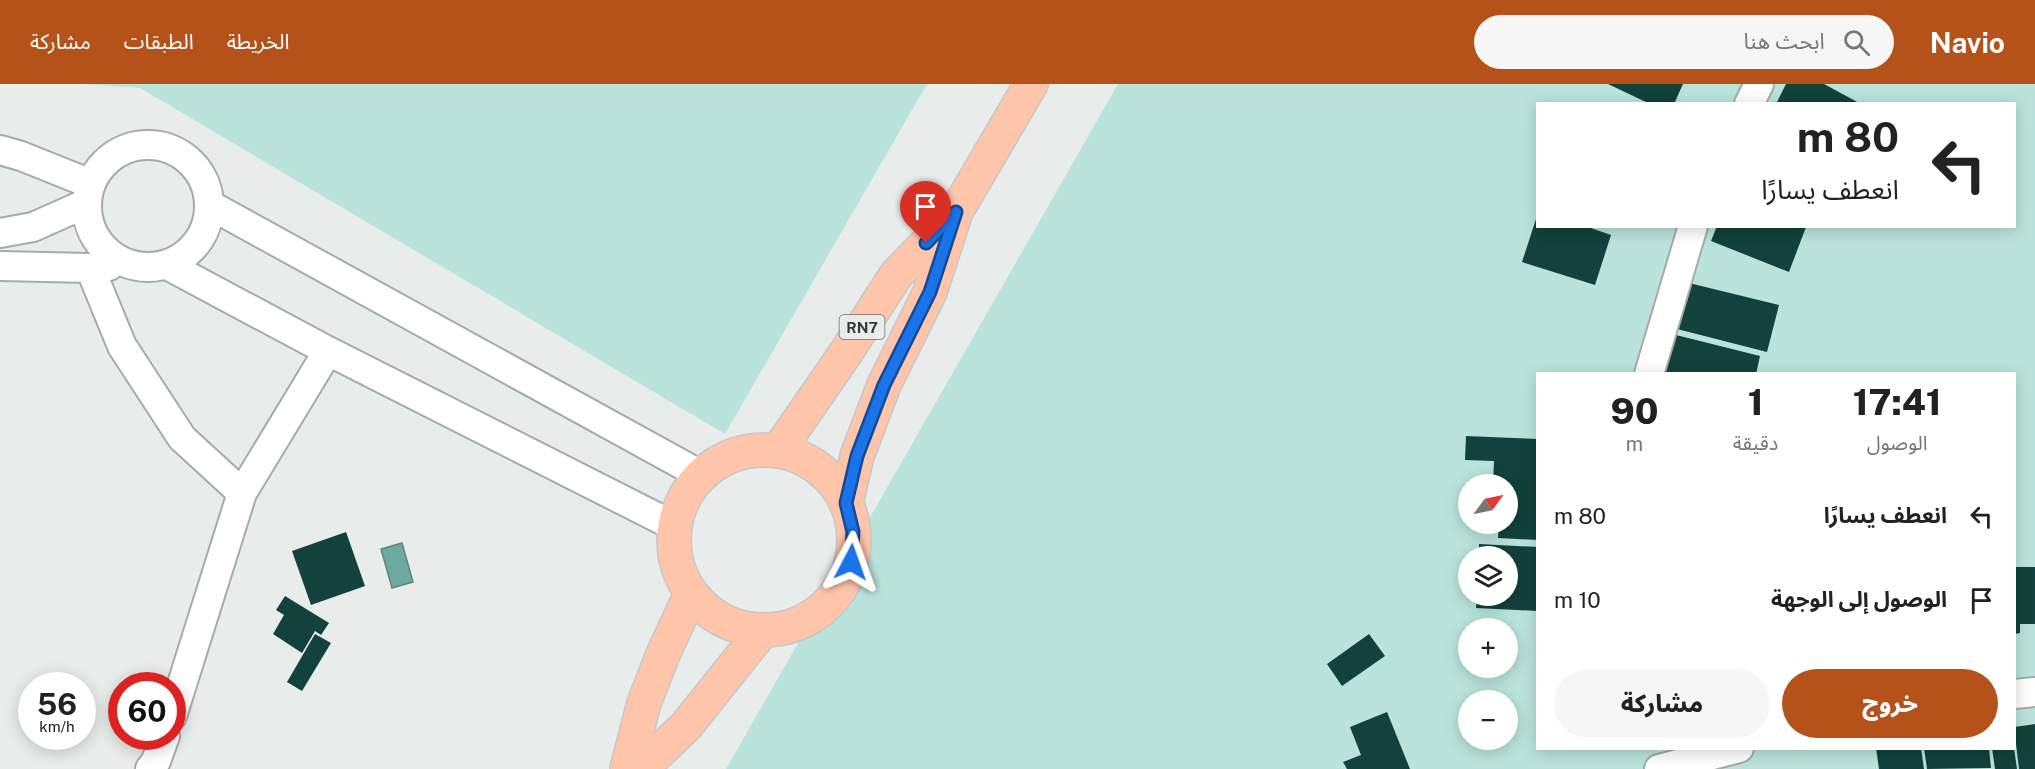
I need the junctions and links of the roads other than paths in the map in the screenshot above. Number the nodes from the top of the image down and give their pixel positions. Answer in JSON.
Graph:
{"nodes":[{"id":1,"x":1031,"y":84,"type":"edge"},
{"id":2,"x":1759,"y":84,"type":"edge"},
{"id":3,"x":1750,"y":102,"type":"edge"},
{"id":4,"x":0,"y":150,"type":"edge"},
{"id":5,"x":89,"y":194,"type":"junction"},
{"id":6,"x":210,"y":205,"type":"junction"},
{"id":7,"x":956,"y":212,"type":"junction"},
{"id":8,"x":1692,"y":228,"type":"edge"},
{"id":9,"x":0,"y":233,"type":"edge"},
{"id":10,"x":128,"y":264,"type":"junction"},
{"id":11,"x":167,"y":265,"type":"junction"},
{"id":12,"x":0,"y":266,"type":"edge"},
{"id":13,"x":90,"y":268,"type":"junction"},
{"id":14,"x":328,"y":351,"type":"junction"},
{"id":15,"x":1650,"y":372,"type":"edge"},
{"id":16,"x":778,"y":451,"type":"junction"},
{"id":17,"x":702,"y":475,"type":"junction"},
{"id":18,"x":242,"y":493,"type":"junction"},
{"id":19,"x":846,"y":503,"type":"junction"},
{"id":20,"x":674,"y":526,"type":"junction"},
{"id":21,"x":691,"y":594,"type":"junction"},
{"id":22,"x":762,"y":631,"type":"junction"},
{"id":23,"x":186,"y":672,"type":"edge"},
{"id":24,"x":2035,"y":692,"type":"edge"},
{"id":25,"x":2016,"y":694,"type":"edge"},
{"id":26,"x":160,"y":750,"type":"edge"},
{"id":27,"x":1651,"y":750,"type":"edge"},
{"id":28,"x":1731,"y":750,"type":"edge"},
{"id":29,"x":150,"y":769,"type":"edge"},
{"id":30,"x":627,"y":769,"type":"edge"},
{"id":31,"x":641,"y":769,"type":"edge"},
{"id":32,"x":1653,"y":769,"type":"edge"},
{"id":33,"x":1659,"y":769,"type":"edge"}],
"edges":[{"from":1,"to":7,"type":"main road","number":"RN7"},
{"from":2,"to":3,"type":"street"},
{"from":4,"to":5,"type":"street"},
{"from":5,"to":6,"type":"street"},
{"from":5,"to":9,"type":"street"},
{"from":5,"to":10,"type":"street"},
{"from":6,"to":11,"type":"street"},
{"from":6,"to":17,"type":"street"},
{"from":7,"to":16,"type":"main road","number":"RN7"},
{"from":7,"to":19,"type":"main road","number":"RN7"},
{"from":8,"to":15,"type":"street"},
{"from":10,"to":11,"type":"street"},
{"from":10,"to":13,"type":"street"},
{"from":11,"to":14,"type":"street"},
{"from":12,"to":13,"type":"street"},
{"from":13,"to":18,"type":"street"},
{"from":14,"to":18,"type":"street"},
{"from":14,"to":20,"type":"street"},
{"from":16,"to":17,"type":"main road","number":"RN7"},
{"from":16,"to":19,"type":"main road","number":"RN7"},
{"from":17,"to":20,"type":"main road","number":"RN7"},
{"from":18,"to":23,"type":"street"},
{"from":19,"to":22,"type":"main road","number":"RN7"},
{"from":20,"to":21,"type":"main road","number":"RN7"},
{"from":21,"to":22,"type":"main road","number":"RN7"},
{"from":21,"to":30,"type":"main road"},
{"from":22,"to":31,"type":"main road"},
{"from":24,"to":25,"type":"street"},
{"from":26,"to":29,"type":"street"},
{"from":27,"to":32,"type":"street"},
{"from":28,"to":33,"type":"street"}]}
